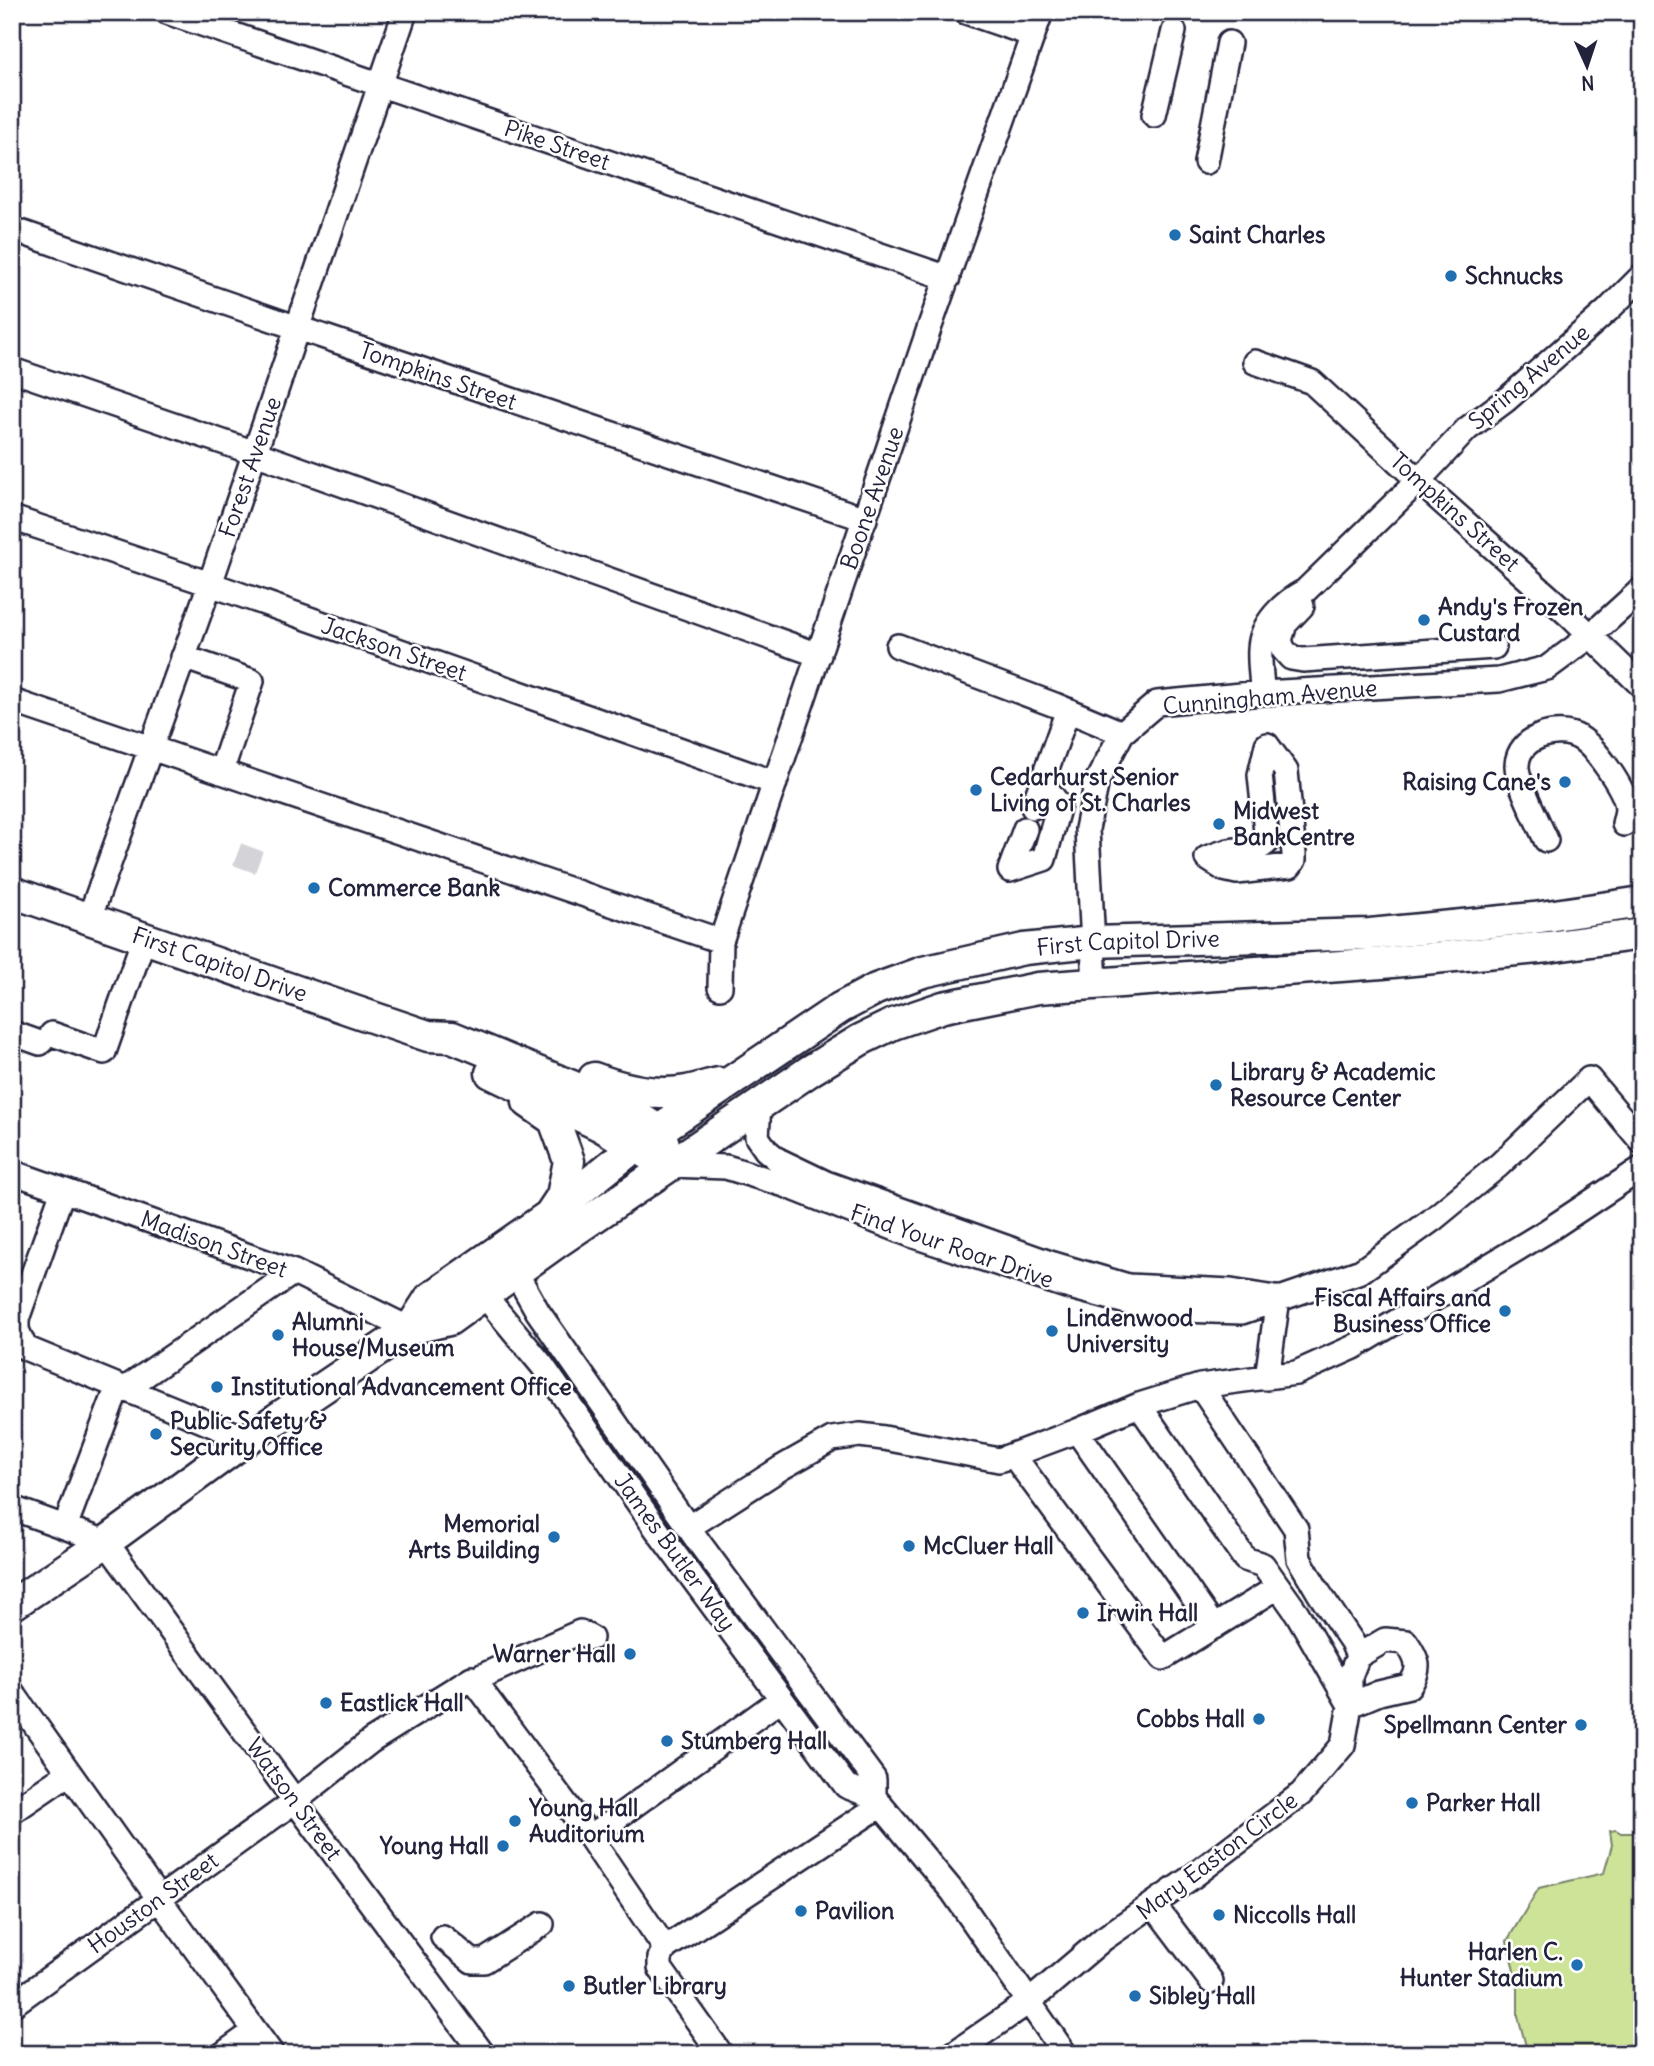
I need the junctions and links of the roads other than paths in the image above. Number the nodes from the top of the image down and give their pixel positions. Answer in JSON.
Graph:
{"nodes":[{"id":1,"x":166,"y":12,"type":"edge"},
{"id":2,"x":405,"y":12,"type":"edge"},
{"id":3,"x":966,"y":12,"type":"edge"},
{"id":4,"x":1041,"y":12,"type":"edge"},
{"id":5,"x":1174,"y":31,"type":"dead end"},
{"id":6,"x":1033,"y":35,"type":"junction"},
{"id":7,"x":1229,"y":43,"type":"dead end"},
{"id":8,"x":380,"y":85,"type":"junction"},
{"id":9,"x":1154,"y":115,"type":"dead end"},
{"id":10,"x":1206,"y":162,"type":"dead end"},
{"id":11,"x":12,"y":229,"type":"edge"},
{"id":12,"x":1642,"y":276,"type":"edge"},
{"id":13,"x":948,"y":278,"type":"junction"},
{"id":14,"x":298,"y":328,"type":"junction"},
{"id":15,"x":1255,"y":362,"type":"dead end"},
{"id":16,"x":12,"y":370,"type":"edge"},
{"id":17,"x":255,"y":453,"type":"junction"},
{"id":18,"x":1419,"y":480,"type":"junction"},
{"id":19,"x":12,"y":518,"type":"edge"},
{"id":20,"x":865,"y":519,"type":"junction"},
{"id":21,"x":210,"y":584,"type":"junction"},
{"id":22,"x":1642,"y":589,"type":"edge"},
{"id":23,"x":1313,"y":594,"type":"dead end"},
{"id":24,"x":1589,"y":637,"type":"junction"},
{"id":25,"x":898,"y":646,"type":"dead end"},
{"id":26,"x":1494,"y":647,"type":"dead end"},
{"id":27,"x":819,"y":655,"type":"junction"},
{"id":28,"x":183,"y":657,"type":"junction"},
{"id":29,"x":1642,"y":686,"type":"edge"},
{"id":30,"x":1262,"y":693,"type":"junction"},
{"id":31,"x":12,"y":701,"type":"edge"},
{"id":32,"x":1068,"y":710,"type":"junction"},
{"id":33,"x":1122,"y":733,"type":"junction"},
{"id":34,"x":1267,"y":745,"type":"joint"},
{"id":35,"x":151,"y":748,"type":"junction"},
{"id":36,"x":221,"y":772,"type":"junction"},
{"id":37,"x":775,"y":783,"type":"junction"},
{"id":38,"x":1042,"y":783,"type":"junction"},
{"id":39,"x":1033,"y":807,"type":"dead end"},
{"id":40,"x":1624,"y":824,"type":"dead end"},
{"id":41,"x":1025,"y":829,"type":"dead end"},
{"id":42,"x":1546,"y":839,"type":"dead end"},
{"id":43,"x":12,"y":892,"type":"edge"},
{"id":44,"x":1642,"y":902,"type":"edge"},
{"id":45,"x":89,"y":919,"type":"junction"},
{"id":46,"x":1642,"y":934,"type":"edge"},
{"id":47,"x":144,"y":938,"type":"junction"},
{"id":48,"x":721,"y":941,"type":"junction"},
{"id":49,"x":1093,"y":942,"type":"junction"},
{"id":50,"x":1095,"y":984,"type":"junction"},
{"id":51,"x":720,"y":987,"type":"dead end"},
{"id":52,"x":12,"y":1033,"type":"edge"},
{"id":53,"x":440,"y":1036,"type":"junction"},
{"id":54,"x":476,"y":1066,"type":"junction"},
{"id":55,"x":733,"y":1082,"type":"junction"},
{"id":56,"x":759,"y":1105,"type":"junction"},
{"id":57,"x":660,"y":1131,"type":"junction"},
{"id":58,"x":1642,"y":1142,"type":"edge"},
{"id":59,"x":634,"y":1147,"type":"junction"},
{"id":60,"x":670,"y":1165,"type":"junction"},
{"id":61,"x":1642,"y":1168,"type":"edge"},
{"id":62,"x":12,"y":1172,"type":"edge"},
{"id":63,"x":63,"y":1190,"type":"junction"},
{"id":64,"x":548,"y":1216,"type":"junction"},
{"id":65,"x":294,"y":1272,"type":"junction"},
{"id":66,"x":516,"y":1273,"type":"junction"},
{"id":67,"x":485,"y":1296,"type":"junction"},
{"id":68,"x":1278,"y":1298,"type":"junction"},
{"id":69,"x":410,"y":1329,"type":"junction"},
{"id":70,"x":1267,"y":1378,"type":"junction"},
{"id":71,"x":1200,"y":1386,"type":"junction"},
{"id":72,"x":121,"y":1388,"type":"junction"},
{"id":73,"x":1139,"y":1405,"type":"junction"},
{"id":74,"x":1077,"y":1432,"type":"junction"},
{"id":75,"x":247,"y":1439,"type":"junction"},
{"id":76,"x":1013,"y":1455,"type":"junction"},
{"id":77,"x":12,"y":1508,"type":"edge"},
{"id":78,"x":65,"y":1527,"type":"junction"},
{"id":79,"x":689,"y":1527,"type":"junction"},
{"id":80,"x":106,"y":1542,"type":"junction"},
{"id":81,"x":1278,"y":1587,"type":"junction"},
{"id":82,"x":12,"y":1605,"type":"edge"},
{"id":83,"x":1214,"y":1627,"type":"junction"},
{"id":84,"x":592,"y":1638,"type":"dead end"},
{"id":85,"x":1358,"y":1656,"type":"junction"},
{"id":86,"x":482,"y":1676,"type":"dead end"},
{"id":87,"x":12,"y":1692,"type":"edge"},
{"id":88,"x":781,"y":1699,"type":"junction"},
{"id":89,"x":1350,"y":1705,"type":"junction"},
{"id":90,"x":69,"y":1773,"type":"junction"},
{"id":91,"x":295,"y":1801,"type":"junction"},
{"id":92,"x":877,"y":1801,"type":"junction"},
{"id":93,"x":12,"y":1812,"type":"edge"},
{"id":94,"x":590,"y":1838,"type":"junction"},
{"id":95,"x":159,"y":1899,"type":"junction"},
{"id":96,"x":1153,"y":1904,"type":"junction"},
{"id":97,"x":542,"y":1924,"type":"dead end"},
{"id":98,"x":443,"y":1937,"type":"dead end"},
{"id":99,"x":665,"y":1948,"type":"junction"},
{"id":100,"x":1211,"y":1981,"type":"dead end"},
{"id":101,"x":1030,"y":2001,"type":"junction"},
{"id":102,"x":12,"y":2006,"type":"edge"},
{"id":103,"x":255,"y":2031,"type":"junction"},
{"id":104,"x":223,"y":2054,"type":"edge"},
{"id":105,"x":272,"y":2054,"type":"edge"},
{"id":106,"x":483,"y":2054,"type":"edge"},
{"id":107,"x":721,"y":2054,"type":"edge"},
{"id":108,"x":953,"y":2054,"type":"edge"},
{"id":109,"x":1065,"y":2054,"type":"edge"}],
"edges":[{"from":1,"to":8,"type":"street","name":"Pike Street"},
{"from":2,"to":8,"type":"street","name":"Forest Avenue"},
{"from":3,"to":6,"type":"street"},
{"from":4,"to":6,"type":"street","name":"Boone Avenue"},
{"from":5,"to":9,"type":"street"},
{"from":6,"to":13,"type":"street","name":"Boone Avenue"},
{"from":7,"to":10,"type":"street"},
{"from":8,"to":13,"type":"street","name":"Pike Street"},
{"from":8,"to":14,"type":"street","name":"Forest Avenue"},
{"from":11,"to":14,"type":"street","name":"Tompkins Street"},
{"from":12,"to":18,"type":"street","name":"Spring Avenue"},
{"from":13,"to":20,"type":"street","name":"Boone Avenue"},
{"from":14,"to":17,"type":"street","name":"Forest Avenue"},
{"from":14,"to":20,"type":"street","name":"Tompkins Street"},
{"from":15,"to":18,"type":"street","name":"Tompkins Street"},
{"from":16,"to":17,"type":"street"},
{"from":17,"to":21,"type":"street","name":"Forest Avenue"},
{"from":17,"to":27,"type":"street"},
{"from":18,"to":24,"type":"street","name":"Tompkins Street"},
{"from":18,"to":30,"type":"street","name":"Spring Avenue"},
{"from":19,"to":21,"type":"street","name":"Jackson Street"},
{"from":20,"to":27,"type":"street","name":"Boone Avenue"},
{"from":21,"to":28,"type":"street","name":"Forest Avenue"},
{"from":21,"to":37,"type":"street","name":"Jackson Street"},
{"from":22,"to":24,"type":"street","name":"Cunningham Avenue"},
{"from":23,"to":26,"type":"street"},
{"from":24,"to":29,"type":"street","name":"Tompkins Street"},
{"from":24,"to":30,"type":"street","name":"Cunningham Avenue"},
{"from":25,"to":32,"type":"street"},
{"from":27,"to":37,"type":"street","name":"Boone Avenue"},
{"from":28,"to":35,"type":"street","name":"Forest Avenue"},
{"from":28,"to":36,"type":"street"},
{"from":30,"to":33,"type":"street","name":"Cunningham Avenue"},
{"from":31,"to":35,"type":"street"},
{"from":32,"to":33,"type":"street"},
{"from":32,"to":38,"type":"street"},
{"from":33,"to":49,"type":"street","name":"Cunningham Avenue"},
{"from":34,"to":34,"type":"street"},
{"from":35,"to":36,"type":"street"},
{"from":35,"to":45,"type":"street","name":"Forest Avenue"},
{"from":36,"to":48,"type":"street"},
{"from":37,"to":48,"type":"street","name":"Boone Avenue"},
{"from":38,"to":39,"type":"street"},
{"from":38,"to":41,"type":"street"},
{"from":40,"to":42,"type":"street"},
{"from":43,"to":45,"type":"main road","name":"First Capitol Drive"},
{"from":44,"to":49,"type":"main road","name":"First Capitol Drive"},
{"from":45,"to":47,"type":"main road","name":"First Capitol Drive"},
{"from":46,"to":50,"type":"main road","name":"First Capitol Drive"},
{"from":47,"to":52,"type":"street"},
{"from":47,"to":53,"type":"main road","name":"First Capitol Drive"},
{"from":48,"to":51,"type":"street","name":"Boone Avenue"},
{"from":49,"to":50,"type":"street","name":"Cunningham Avenue"},
{"from":49,"to":55,"type":"main road","name":"First Capitol Drive"},
{"from":50,"to":56,"type":"main road","name":"First Capitol Drive"},
{"from":53,"to":54,"type":"main road","name":"First Capitol Drive"},
{"from":53,"to":55,"type":"main road"},
{"from":53,"to":57,"type":"main road","name":"First Capitol Drive"},
{"from":54,"to":59,"type":"main road","name":"First Capitol Drive"},
{"from":54,"to":64,"type":"main road"},
{"from":55,"to":57,"type":"main road","name":"First Capitol Drive"},
{"from":56,"to":60,"type":"main road","name":"First Capitol Drive"},
{"from":56,"to":68,"type":"street","name":"Find Your Roar Drive"},
{"from":57,"to":59,"type":"main road","name":"First Capitol Drive"},
{"from":57,"to":60,"type":"main road"},
{"from":58,"to":68,"type":"street","name":"Find Your Roar Drive"},
{"from":59,"to":60,"type":"main road","name":"First Capitol Drive"},
{"from":59,"to":64,"type":"main road"},
{"from":60,"to":66,"type":"main road"},
{"from":60,"to":68,"type":"street","name":"Find Your Roar Drive"},
{"from":61,"to":70,"type":"street"},
{"from":62,"to":63,"type":"street","name":"Madison Street"},
{"from":63,"to":65,"type":"street","name":"Madison Street"},
{"from":63,"to":72,"type":"street"},
{"from":64,"to":69,"type":"main road"},
{"from":65,"to":69,"type":"street","name":"Madison Street"},
{"from":65,"to":72,"type":"street"},
{"from":66,"to":67,"type":"main road"},
{"from":66,"to":79,"type":"street","name":"James Butler Way"},
{"from":67,"to":69,"type":"main road"},
{"from":67,"to":88,"type":"street","name":"James Butler Way"},
{"from":68,"to":70,"type":"street"},
{"from":69,"to":75,"type":"main road"},
{"from":70,"to":71,"type":"street"},
{"from":71,"to":73,"type":"street"},
{"from":71,"to":85,"type":"street"},
{"from":72,"to":75,"type":"street"},
{"from":72,"to":78,"type":"street"},
{"from":73,"to":74,"type":"street"},
{"from":73,"to":81,"type":"street"},
{"from":74,"to":76,"type":"street"},
{"from":74,"to":83,"type":"street"},
{"from":75,"to":80,"type":"main road"},
{"from":76,"to":79,"type":"street"},
{"from":76,"to":83,"type":"street"},
{"from":77,"to":78,"type":"street"},
{"from":78,"to":80,"type":"street"},
{"from":79,"to":92,"type":"street","name":"James Butler Way"},
{"from":80,"to":82,"type":"main road"},
{"from":80,"to":91,"type":"street","name":"Watson Street"},
{"from":81,"to":83,"type":"street"},
{"from":81,"to":89,"type":"street"},
{"from":84,"to":86,"type":"street"},
{"from":85,"to":89,"type":"street","name":"Mary Easton Circle"},
{"from":85,"to":89,"type":"street"},
{"from":87,"to":90,"type":"street"},
{"from":88,"to":92,"type":"street","name":"James Butler Way"},
{"from":88,"to":94,"type":"street"},
{"from":89,"to":96,"type":"street","name":"Mary Easton Circle"},
{"from":90,"to":93,"type":"street"},
{"from":90,"to":95,"type":"street"},
{"from":91,"to":94,"type":"street","name":"Houston Street"},
{"from":91,"to":95,"type":"street","name":"Houston Street"},
{"from":91,"to":106,"type":"street","name":"Watson Street"},
{"from":92,"to":99,"type":"street"},
{"from":92,"to":101,"type":"street","name":"James Butler Way"},
{"from":94,"to":99,"type":"street"},
{"from":95,"to":102,"type":"street","name":"Houston Street"},
{"from":95,"to":103,"type":"street"},
{"from":96,"to":100,"type":"street"},
{"from":96,"to":101,"type":"street","name":"Mary Easton Circle"},
{"from":97,"to":98,"type":"street"},
{"from":99,"to":107,"type":"street"},
{"from":101,"to":108,"type":"street","name":"Mary Easton Circle"},
{"from":101,"to":109,"type":"street","name":"James Butler Way"},
{"from":103,"to":104,"type":"street"},
{"from":103,"to":105,"type":"street"}]}
